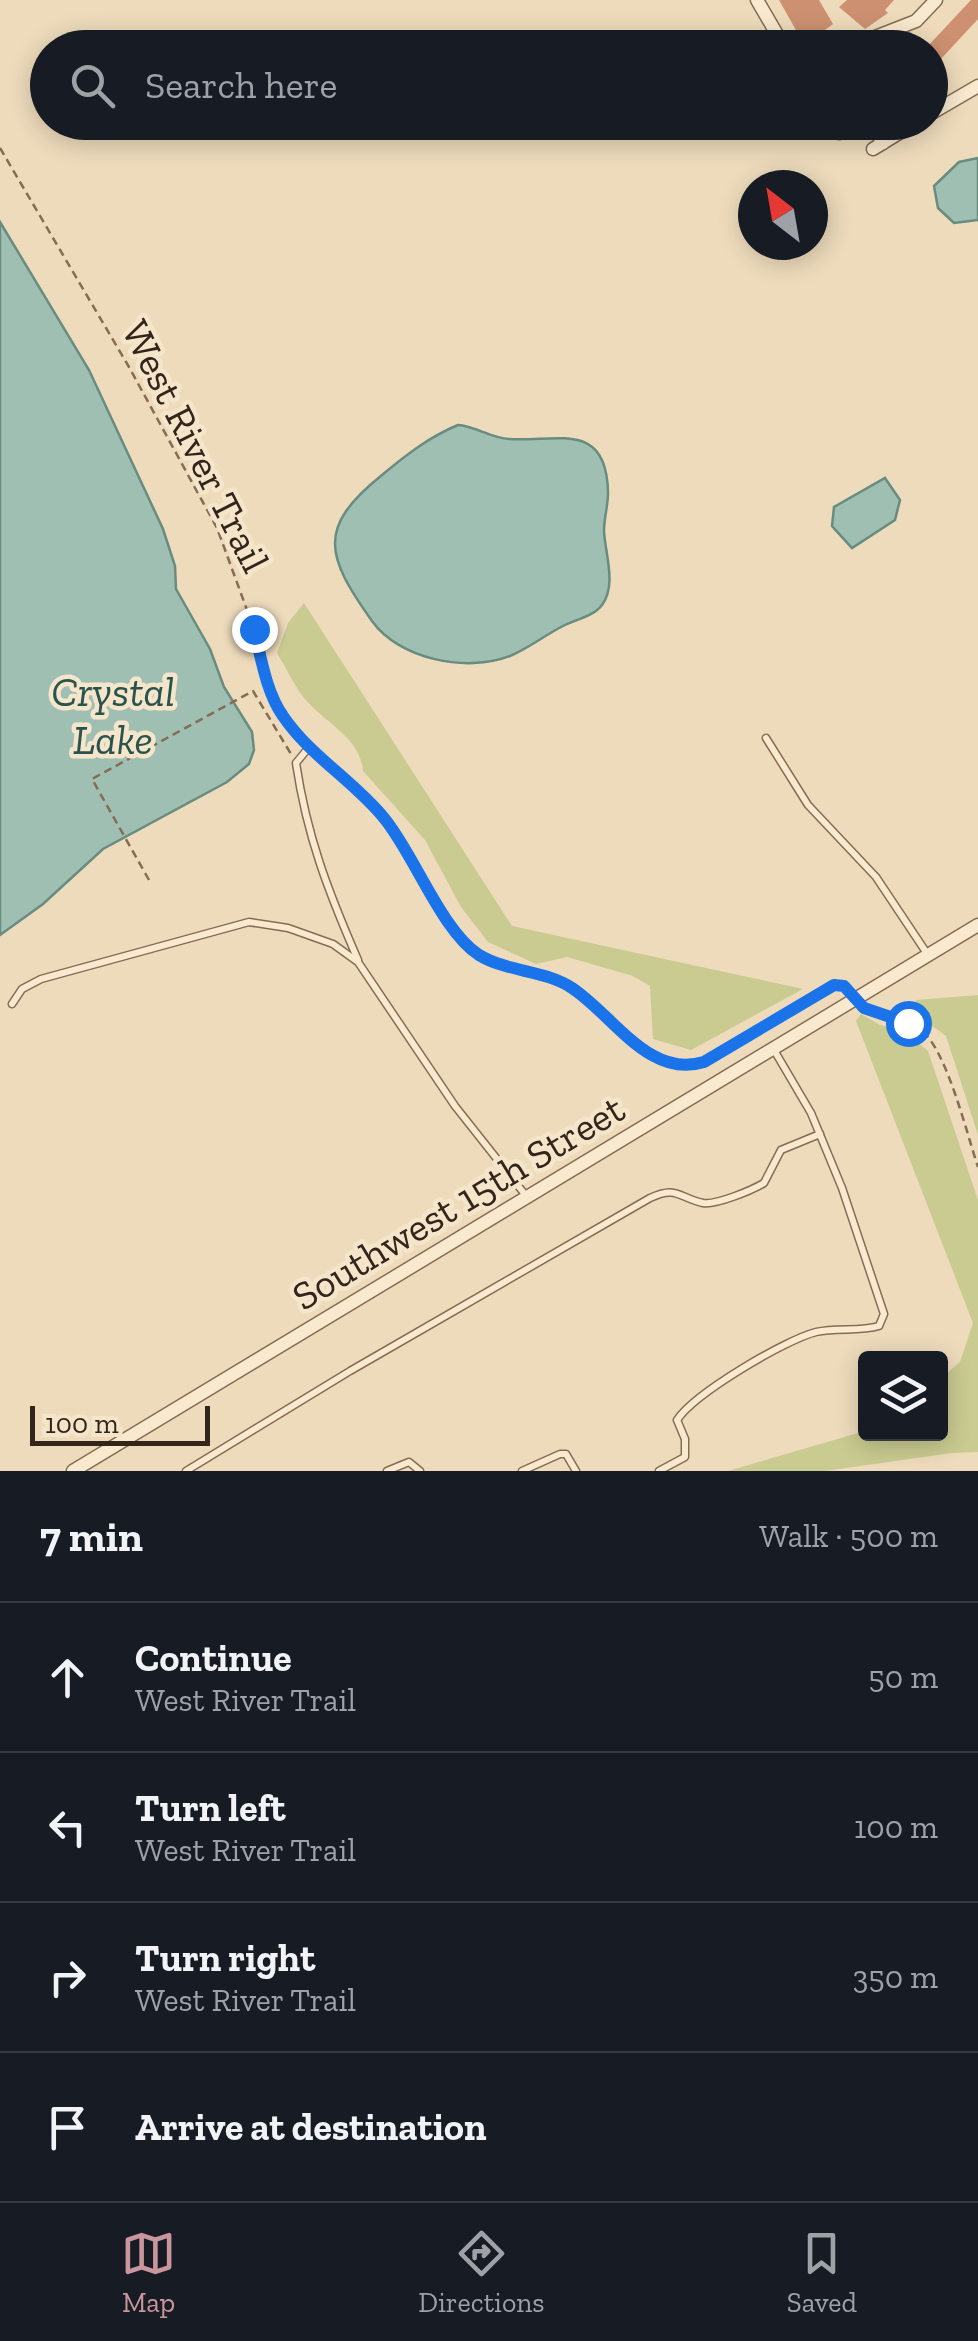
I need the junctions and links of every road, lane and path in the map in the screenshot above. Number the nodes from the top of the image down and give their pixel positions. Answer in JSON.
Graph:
{"nodes":[{"id":1,"x":756,"y":0,"type":"edge"},
{"id":2,"x":936,"y":0,"type":"edge"},
{"id":3,"x":774,"y":30,"type":"edge"},
{"id":4,"x":893,"y":30,"type":"edge"},
{"id":5,"x":978,"y":86,"type":"edge"},
{"id":6,"x":948,"y":104,"type":"edge"},
{"id":7,"x":0,"y":148,"type":"edge"},
{"id":8,"x":283,"y":716,"type":"junction"},
{"id":9,"x":272,"y":722,"type":"junction"},
{"id":10,"x":766,"y":738,"type":"dead end"},
{"id":11,"x":310,"y":746,"type":"junction"},
{"id":12,"x":296,"y":762,"type":"junction"},
{"id":13,"x":149,"y":880,"type":"dead end"},
{"id":14,"x":978,"y":925,"type":"edge"},
{"id":15,"x":928,"y":955,"type":"junction"},
{"id":16,"x":358,"y":962,"type":"junction"},
{"id":17,"x":855,"y":998,"type":"junction"},
{"id":18,"x":12,"y":1004,"type":"dead end"},
{"id":19,"x":774,"y":1050,"type":"junction"},
{"id":20,"x":820,"y":1134,"type":"junction"},
{"id":21,"x":978,"y":1167,"type":"edge"},
{"id":22,"x":528,"y":1198,"type":"junction"},
{"id":23,"x":73,"y":1471,"type":"edge"},
{"id":24,"x":186,"y":1471,"type":"edge"},
{"id":25,"x":387,"y":1471,"type":"edge"},
{"id":26,"x":420,"y":1471,"type":"edge"},
{"id":27,"x":522,"y":1471,"type":"edge"},
{"id":28,"x":576,"y":1471,"type":"edge"},
{"id":29,"x":659,"y":1471,"type":"edge"}],
"edges":[{"from":1,"to":3,"type":"street"},
{"from":2,"to":4,"type":"street"},
{"from":5,"to":6,"type":"street"},
{"from":7,"to":8,"type":"path","name":"West River Trail"},
{"from":8,"to":9,"type":"path"},
{"from":8,"to":11,"type":"path","name":"West River Trail"},
{"from":9,"to":12,"type":"path"},
{"from":9,"to":13,"type":"path"},
{"from":10,"to":15,"type":"lane"},
{"from":11,"to":12,"type":"lane"},
{"from":11,"to":17,"type":"path","name":"West River Trail"},
{"from":12,"to":16,"type":"lane"},
{"from":14,"to":15,"type":"street","name":"Southwest 15th Street"},
{"from":15,"to":17,"type":"street","name":"Southwest 15th Street"},
{"from":16,"to":18,"type":"lane"},
{"from":16,"to":22,"type":"lane"},
{"from":17,"to":19,"type":"street","name":"Southwest 15th Street"},
{"from":17,"to":21,"type":"path","name":"West River Trail"},
{"from":19,"to":20,"type":"lane"},
{"from":19,"to":22,"type":"street","name":"Southwest 15th Street"},
{"from":20,"to":24,"type":"lane"},
{"from":20,"to":29,"type":"lane"},
{"from":22,"to":23,"type":"street","name":"Southwest 15th Street"},
{"from":25,"to":26,"type":"lane"},
{"from":27,"to":28,"type":"lane"}]}
